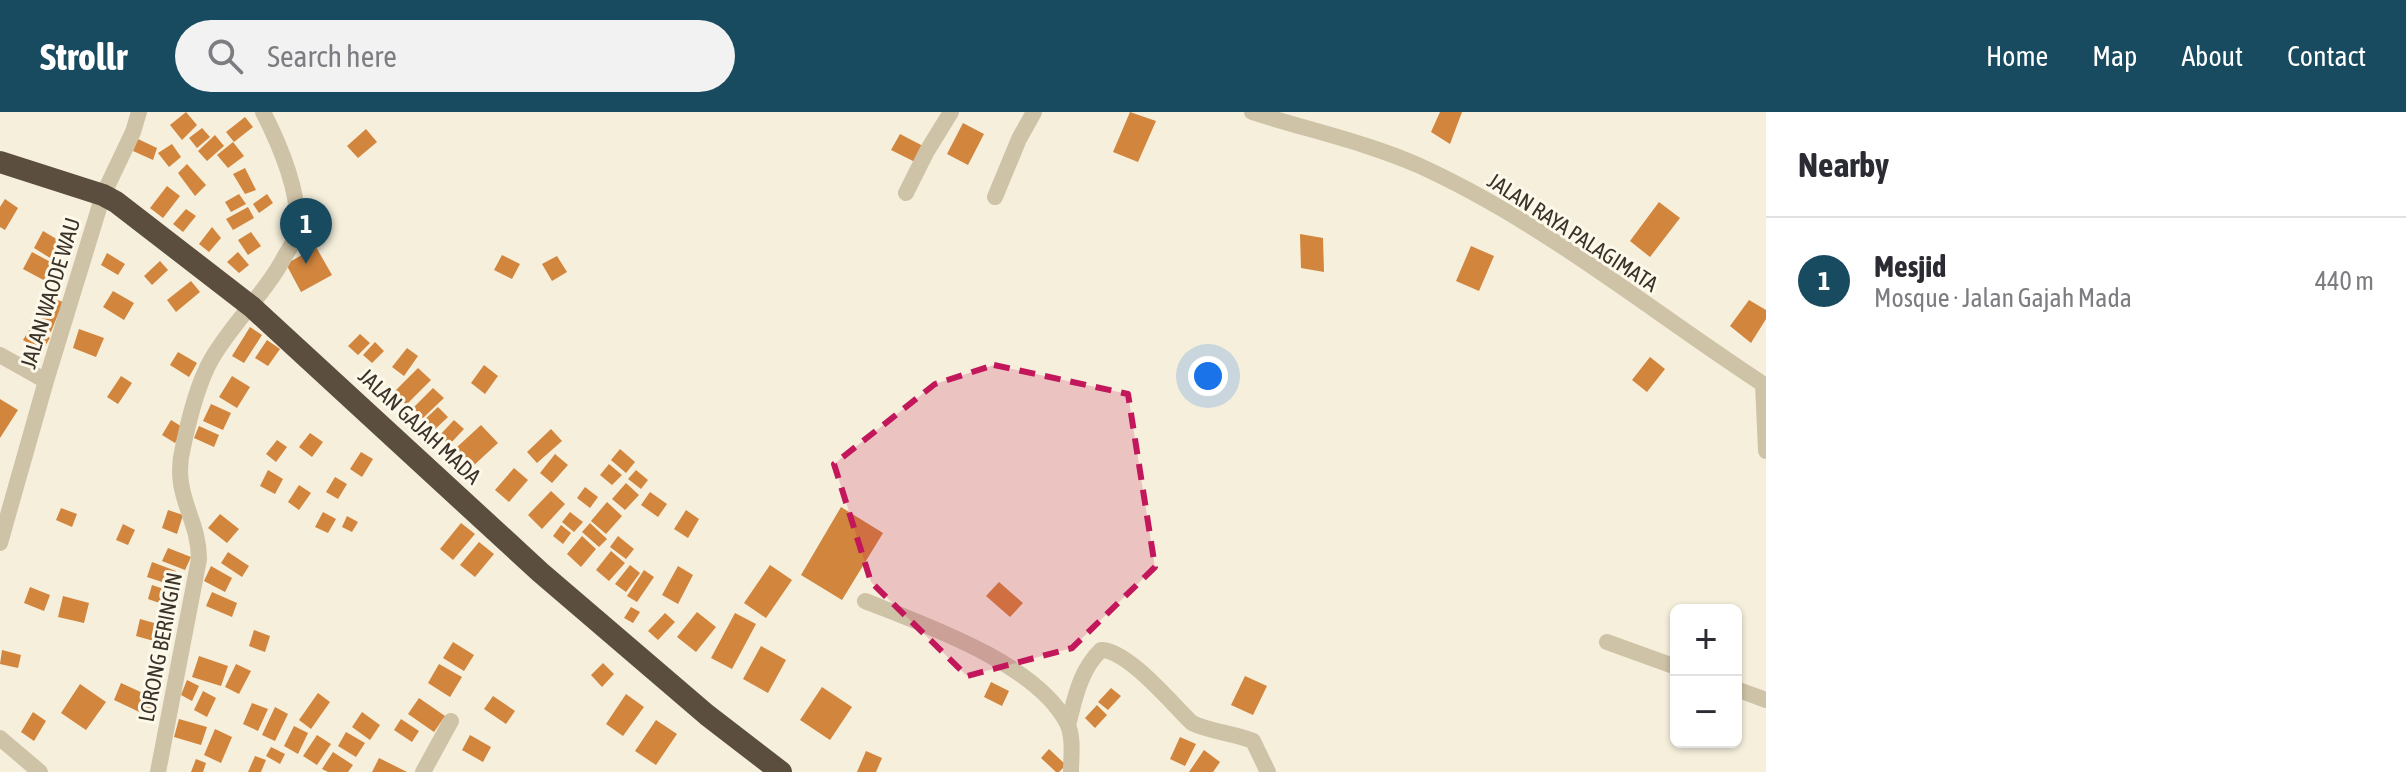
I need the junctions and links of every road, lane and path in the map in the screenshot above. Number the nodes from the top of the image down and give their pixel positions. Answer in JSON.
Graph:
{"nodes":[{"id":1,"x":139,"y":112,"type":"edge"},
{"id":2,"x":263,"y":112,"type":"edge"},
{"id":3,"x":951,"y":112,"type":"edge"},
{"id":4,"x":1034,"y":112,"type":"edge"},
{"id":5,"x":1252,"y":112,"type":"edge"},
{"id":6,"x":0,"y":162,"type":"edge"},
{"id":7,"x":906,"y":193,"type":"dead end"},
{"id":8,"x":103,"y":195,"type":"junction"},
{"id":9,"x":995,"y":197,"type":"dead end"},
{"id":10,"x":252,"y":307,"type":"junction"},
{"id":11,"x":0,"y":355,"type":"edge"},
{"id":12,"x":46,"y":381,"type":"junction"},
{"id":13,"x":1764,"y":385,"type":"edge"},
{"id":14,"x":1766,"y":451,"type":"edge"},
{"id":15,"x":0,"y":543,"type":"edge"},
{"id":16,"x":865,"y":601,"type":"dead end"},
{"id":17,"x":1607,"y":642,"type":"dead end"},
{"id":18,"x":1670,"y":665,"type":"edge"},
{"id":19,"x":1742,"y":691,"type":"edge"},
{"id":20,"x":1766,"y":700,"type":"edge"},
{"id":21,"x":451,"y":721,"type":"dead end"},
{"id":22,"x":1068,"y":725,"type":"junction"},
{"id":23,"x":0,"y":738,"type":"edge"},
{"id":24,"x":40,"y":772,"type":"edge"},
{"id":25,"x":158,"y":772,"type":"edge"},
{"id":26,"x":423,"y":772,"type":"edge"},
{"id":27,"x":781,"y":772,"type":"edge"},
{"id":28,"x":1071,"y":772,"type":"edge"},
{"id":29,"x":1268,"y":772,"type":"edge"}],
"edges":[{"from":1,"to":8,"type":"street","name":"JALAN WAODE WAU"},
{"from":2,"to":10,"type":"street","name":"LORONG BERINGIN"},
{"from":3,"to":7,"type":"street"},
{"from":4,"to":9,"type":"street"},
{"from":5,"to":13,"type":"street","name":"JALAN RAYA PALAGIMATA"},
{"from":6,"to":8,"type":"highway","name":"JALAN GAJAH MADA"},
{"from":8,"to":10,"type":"highway","name":"JALAN GAJAH MADA"},
{"from":8,"to":12,"type":"street","name":"JALAN WAODE WAU"},
{"from":10,"to":25,"type":"street","name":"LORONG BERINGIN"},
{"from":10,"to":27,"type":"highway","name":"JALAN GAJAH MADA"},
{"from":11,"to":12,"type":"street"},
{"from":12,"to":15,"type":"street","name":"JALAN WAODE WAU"},
{"from":13,"to":14,"type":"street"},
{"from":16,"to":22,"type":"street"},
{"from":17,"to":18,"type":"street"},
{"from":19,"to":20,"type":"street"},
{"from":21,"to":26,"type":"street"},
{"from":22,"to":28,"type":"street"},
{"from":22,"to":29,"type":"street"},
{"from":23,"to":24,"type":"street"}]}
